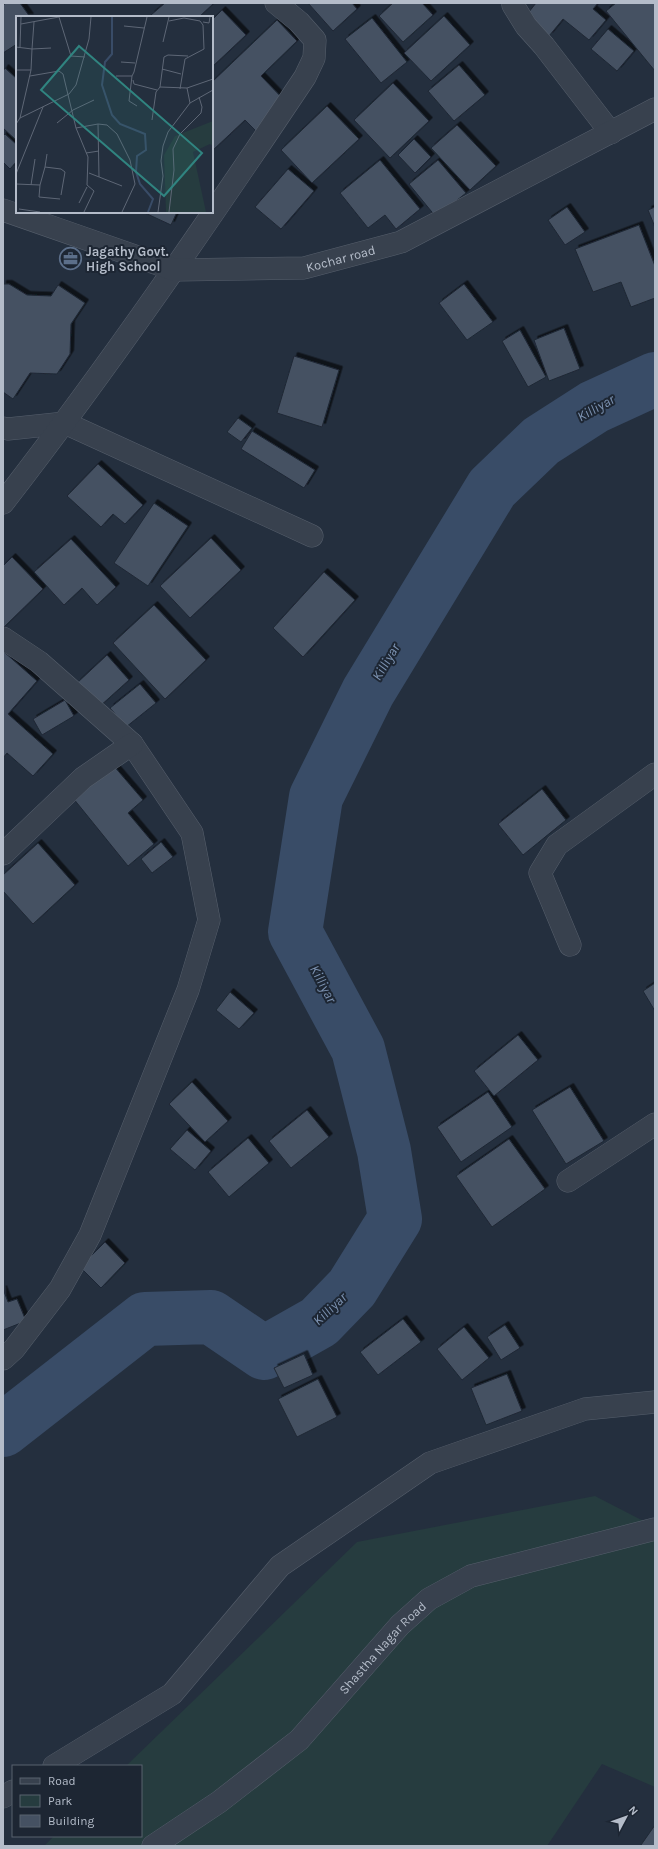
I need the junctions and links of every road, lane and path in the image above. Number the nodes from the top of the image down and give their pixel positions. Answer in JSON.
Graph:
{"nodes":[{"id":1,"x":276,"y":3,"type":"edge"},
{"id":2,"x":514,"y":3,"type":"edge"},
{"id":3,"x":655,"y":109,"type":"edge"},
{"id":4,"x":611,"y":133,"type":"junction"},
{"id":5,"x":3,"y":210,"type":"edge"},
{"id":6,"x":175,"y":270,"type":"junction"},
{"id":7,"x":66,"y":423,"type":"junction"},
{"id":8,"x":3,"y":428,"type":"edge"},
{"id":9,"x":3,"y":504,"type":"edge"},
{"id":10,"x":312,"y":536,"type":"dead end"},
{"id":11,"x":3,"y":638,"type":"edge"},
{"id":12,"x":132,"y":744,"type":"junction"},
{"id":13,"x":655,"y":774,"type":"edge"},
{"id":14,"x":3,"y":854,"type":"edge"},
{"id":15,"x":570,"y":945,"type":"dead end"},
{"id":16,"x":655,"y":1124,"type":"edge"},
{"id":17,"x":568,"y":1181,"type":"dead end"},
{"id":18,"x":3,"y":1359,"type":"edge"},
{"id":19,"x":655,"y":1402,"type":"edge"},
{"id":20,"x":655,"y":1529,"type":"edge"},
{"id":21,"x":56,"y":1765,"type":"edge"},
{"id":22,"x":12,"y":1792,"type":"edge"},
{"id":23,"x":3,"y":1797,"type":"edge"},
{"id":24,"x":153,"y":1846,"type":"edge"}],
"edges":[{"from":1,"to":6,"type":"street"},
{"from":2,"to":4,"type":"street"},
{"from":3,"to":4,"type":"street","name":"Kochar road"},
{"from":4,"to":6,"type":"street","name":"Kochar road"},
{"from":5,"to":6,"type":"street","name":"Kochar road"},
{"from":6,"to":7,"type":"street"},
{"from":7,"to":8,"type":"street"},
{"from":7,"to":9,"type":"street"},
{"from":7,"to":10,"type":"street"},
{"from":11,"to":12,"type":"street"},
{"from":12,"to":14,"type":"street"},
{"from":12,"to":18,"type":"street"},
{"from":13,"to":15,"type":"street"},
{"from":16,"to":17,"type":"street"},
{"from":19,"to":21,"type":"street"},
{"from":20,"to":24,"type":"street","name":"Shastha Nagar Road"},
{"from":22,"to":23,"type":"street"}]}
